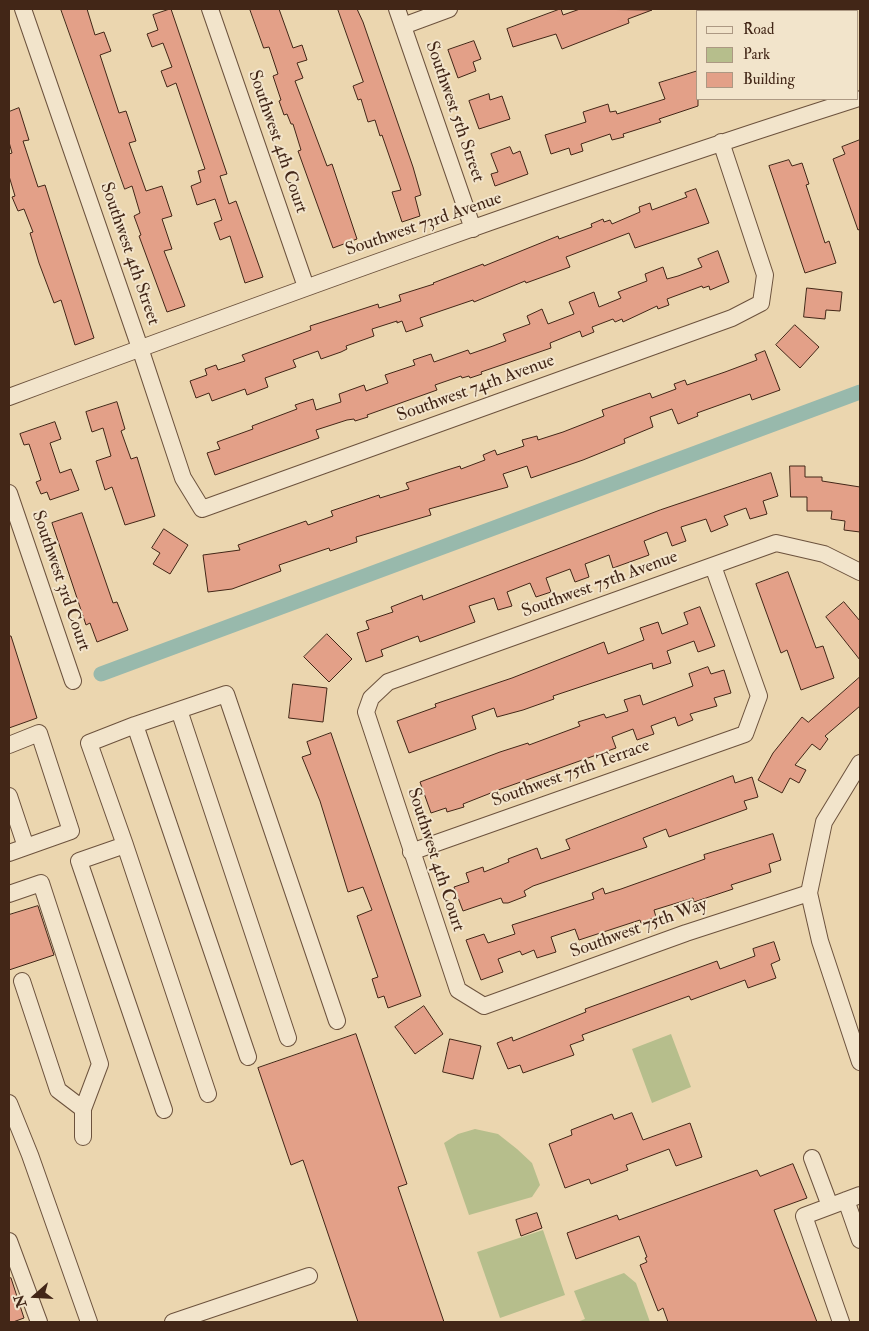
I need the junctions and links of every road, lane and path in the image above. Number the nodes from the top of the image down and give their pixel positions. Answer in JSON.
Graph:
{"nodes":[{"id":1,"x":24,"y":9,"type":"edge"},
{"id":2,"x":210,"y":9,"type":"edge"},
{"id":3,"x":397,"y":9,"type":"edge"},
{"id":4,"x":448,"y":9,"type":"edge"},
{"id":5,"x":403,"y":26,"type":"junction"},
{"id":6,"x":852,"y":100,"type":"edge"},
{"id":7,"x":721,"y":142,"type":"junction"},
{"id":8,"x":473,"y":229,"type":"junction"},
{"id":9,"x":306,"y":287,"type":"junction"},
{"id":10,"x":140,"y":348,"type":"junction"},
{"id":11,"x":9,"y":397,"type":"edge"},
{"id":12,"x":9,"y":493,"type":"edge"},
{"id":13,"x":202,"y":509,"type":"joint"},
{"id":14,"x":713,"y":566,"type":"junction"},
{"id":15,"x":860,"y":572,"type":"edge"},
{"id":16,"x":73,"y":681,"type":"dead end"},
{"id":17,"x":179,"y":710,"type":"junction"},
{"id":18,"x":366,"y":712,"type":"joint"},
{"id":19,"x":135,"y":725,"type":"junction"},
{"id":20,"x":9,"y":745,"type":"edge"},
{"id":21,"x":860,"y":763,"type":"edge"},
{"id":22,"x":9,"y":796,"type":"edge"},
{"id":23,"x":125,"y":845,"type":"junction"},
{"id":24,"x":26,"y":847,"type":"junction"},
{"id":25,"x":411,"y":852,"type":"junction"},
{"id":26,"x":9,"y":854,"type":"edge"},
{"id":27,"x":809,"y":893,"type":"junction"},
{"id":28,"x":9,"y":894,"type":"edge"},
{"id":29,"x":22,"y":981,"type":"dead end"},
{"id":30,"x":484,"y":1006,"type":"joint"},
{"id":31,"x":337,"y":1021,"type":"dead end"},
{"id":32,"x":288,"y":1038,"type":"dead end"},
{"id":33,"x":248,"y":1057,"type":"dead end"},
{"id":34,"x":860,"y":1062,"type":"edge"},
{"id":35,"x":208,"y":1094,"type":"dead end"},
{"id":36,"x":9,"y":1103,"type":"edge"},
{"id":37,"x":83,"y":1109,"type":"junction"},
{"id":38,"x":164,"y":1110,"type":"dead end"},
{"id":39,"x":83,"y":1137,"type":"dead end"},
{"id":40,"x":812,"y":1158,"type":"dead end"},
{"id":41,"x":853,"y":1197,"type":"edge"},
{"id":42,"x":830,"y":1206,"type":"junction"},
{"id":43,"x":860,"y":1240,"type":"edge"},
{"id":44,"x":9,"y":1241,"type":"edge"},
{"id":45,"x":13,"y":1266,"type":"edge"},
{"id":46,"x":309,"y":1276,"type":"dead end"},
{"id":47,"x":39,"y":1322,"type":"edge"},
{"id":48,"x":89,"y":1322,"type":"edge"},
{"id":49,"x":173,"y":1322,"type":"edge"},
{"id":50,"x":841,"y":1322,"type":"edge"}],
"edges":[{"from":1,"to":10,"type":"street","name":"Southwest 4th Street"},
{"from":2,"to":9,"type":"street","name":"Southwest 4th Court"},
{"from":3,"to":5,"type":"street","name":"Southwest 5th Street"},
{"from":4,"to":5,"type":"street"},
{"from":5,"to":8,"type":"street","name":"Southwest 5th Street"},
{"from":6,"to":7,"type":"street","name":"Southwest 73rd Avenue"},
{"from":7,"to":8,"type":"street","name":"Southwest 73rd Avenue"},
{"from":7,"to":13,"type":"street","name":"Southwest 74th Avenue"},
{"from":8,"to":9,"type":"street","name":"Southwest 73rd Avenue"},
{"from":9,"to":10,"type":"street","name":"Southwest 73rd Avenue"},
{"from":10,"to":11,"type":"street","name":"Southwest 73rd Avenue"},
{"from":10,"to":13,"type":"street","name":"Southwest 4th Street"},
{"from":12,"to":16,"type":"street","name":"Southwest 3rd Court"},
{"from":14,"to":15,"type":"street","name":"Southwest 75th Avenue"},
{"from":14,"to":18,"type":"street","name":"Southwest 75th Avenue"},
{"from":14,"to":25,"type":"street","name":"Southwest 75th Terrace"},
{"from":17,"to":19,"type":"street"},
{"from":17,"to":31,"type":"street"},
{"from":17,"to":32,"type":"street"},
{"from":18,"to":25,"type":"street","name":"Southwest 4th Court"},
{"from":19,"to":23,"type":"street"},
{"from":19,"to":33,"type":"street"},
{"from":20,"to":24,"type":"street"},
{"from":21,"to":27,"type":"street"},
{"from":22,"to":24,"type":"street"},
{"from":23,"to":35,"type":"street"},
{"from":23,"to":38,"type":"street"},
{"from":24,"to":26,"type":"street"},
{"from":25,"to":30,"type":"street","name":"Southwest 4th Court"},
{"from":27,"to":30,"type":"street","name":"Southwest 75th Way"},
{"from":27,"to":34,"type":"street"},
{"from":28,"to":37,"type":"street"},
{"from":29,"to":37,"type":"street"},
{"from":36,"to":48,"type":"street"},
{"from":37,"to":39,"type":"street"},
{"from":40,"to":42,"type":"street"},
{"from":41,"to":42,"type":"street"},
{"from":41,"to":43,"type":"street"},
{"from":42,"to":50,"type":"street"},
{"from":44,"to":45,"type":"street"},
{"from":45,"to":47,"type":"street"},
{"from":46,"to":49,"type":"street"}]}
